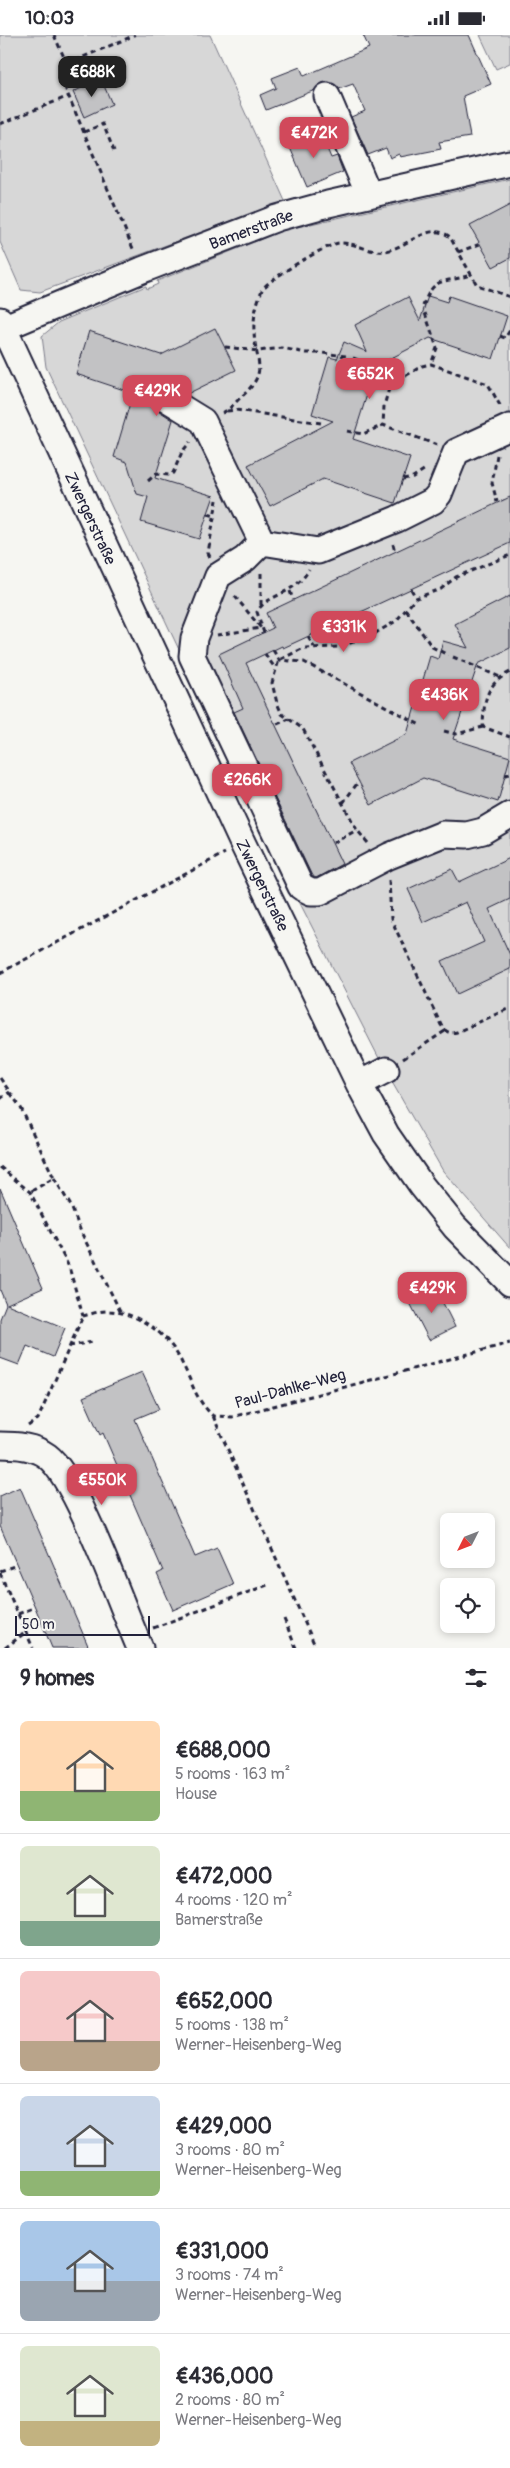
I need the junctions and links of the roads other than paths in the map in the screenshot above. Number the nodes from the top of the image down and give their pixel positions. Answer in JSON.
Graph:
{"nodes":[{"id":1,"x":327,"y":95,"type":"dead end"},
{"id":2,"x":510,"y":163,"type":"edge"},
{"id":3,"x":369,"y":195,"type":"junction"},
{"id":4,"x":2,"y":325,"type":"edge"},
{"id":5,"x":164,"y":397,"type":"dead end"},
{"id":6,"x":506,"y":426,"type":"edge"},
{"id":7,"x":262,"y":542,"type":"junction"},
{"id":8,"x":510,"y":815,"type":"edge"},
{"id":9,"x":386,"y":1070,"type":"road end"},
{"id":10,"x":359,"y":1084,"type":"junction"},
{"id":11,"x":510,"y":1283,"type":"edge"},
{"id":12,"x":11,"y":1445,"type":"edge"},
{"id":13,"x":140,"y":1648,"type":"edge"}],
"edges":[{"from":1,"to":3,"type":"street"},
{"from":2,"to":3,"type":"street","name":"Bamerstraße"},
{"from":3,"to":4,"type":"street","name":"Bamerstraße"},
{"from":4,"to":10,"type":"street","name":"Zwergerstraße"},
{"from":5,"to":7,"type":"street"},
{"from":6,"to":7,"type":"street"},
{"from":7,"to":8,"type":"street"},
{"from":9,"to":10,"type":"street"},
{"from":10,"to":11,"type":"street","name":"Zwergerstraße"},
{"from":12,"to":13,"type":"street"}]}
